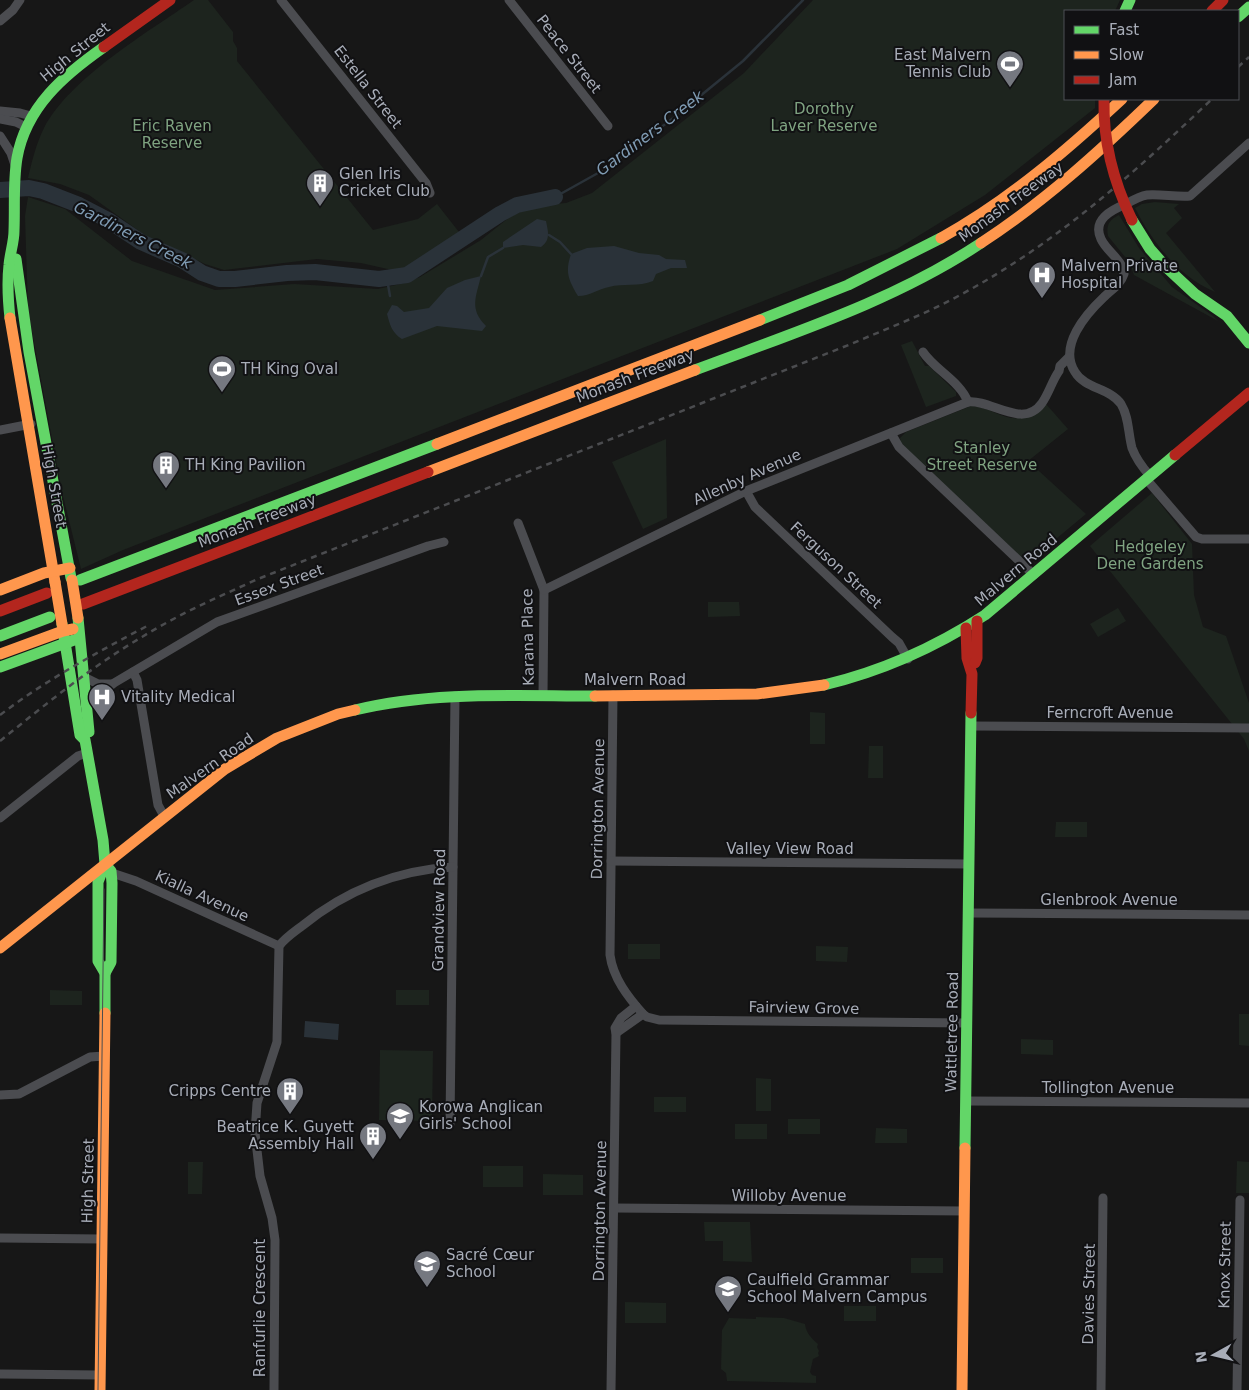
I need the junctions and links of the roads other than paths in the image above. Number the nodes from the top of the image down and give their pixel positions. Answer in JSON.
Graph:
{"nodes":[{"id":1,"x":20,"y":0,"type":"edge"},
{"id":2,"x":170,"y":0,"type":"edge"},
{"id":3,"x":281,"y":0,"type":"edge"},
{"id":4,"x":509,"y":0,"type":"edge"},
{"id":5,"x":1223,"y":0,"type":"edge"},
{"id":6,"x":1249,"y":7,"type":"edge"},
{"id":7,"x":1213,"y":10,"type":"edge"},
{"id":8,"x":1239,"y":17,"type":"edge"},
{"id":9,"x":0,"y":21,"type":"edge"},
{"id":10,"x":1104,"y":100,"type":"edge"},
{"id":11,"x":1121,"y":100,"type":"edge"},
{"id":12,"x":1153,"y":100,"type":"edge"},
{"id":13,"x":0,"y":111,"type":"edge"},
{"id":14,"x":31,"y":116,"type":"junction"},
{"id":15,"x":0,"y":119,"type":"edge"},
{"id":16,"x":608,"y":126,"type":"dead end"},
{"id":17,"x":26,"y":127,"type":"junction"},
{"id":18,"x":0,"y":136,"type":"edge"},
{"id":19,"x":1249,"y":143,"type":"edge"},
{"id":20,"x":15,"y":173,"type":"junction"},
{"id":21,"x":430,"y":193,"type":"dead end"},
{"id":22,"x":14,"y":235,"type":"junction"},
{"id":23,"x":1249,"y":344,"type":"edge"},
{"id":24,"x":923,"y":352,"type":"dead end"},
{"id":25,"x":1069,"y":358,"type":"junction"},
{"id":26,"x":1059,"y":372,"type":"junction"},
{"id":27,"x":1075,"y":372,"type":"junction"},
{"id":28,"x":1249,"y":393,"type":"edge"},
{"id":29,"x":968,"y":402,"type":"junction"},
{"id":30,"x":43,"y":420,"type":"junction"},
{"id":31,"x":28,"y":424,"type":"junction"},
{"id":32,"x":0,"y":430,"type":"edge"},
{"id":33,"x":891,"y":433,"type":"junction"},
{"id":34,"x":1149,"y":478,"type":"junction"},
{"id":35,"x":746,"y":491,"type":"junction"},
{"id":36,"x":518,"y":523,"type":"dead end"},
{"id":37,"x":1249,"y":539,"type":"edge"},
{"id":38,"x":444,"y":542,"type":"dead end"},
{"id":39,"x":70,"y":570,"type":"junction"},
{"id":40,"x":54,"y":574,"type":"junction"},
{"id":41,"x":1034,"y":575,"type":"junction"},
{"id":42,"x":80,"y":580,"type":"dead end"},
{"id":43,"x":0,"y":590,"type":"edge"},
{"id":44,"x":544,"y":590,"type":"junction"},
{"id":45,"x":47,"y":593,"type":"dead end"},
{"id":46,"x":83,"y":604,"type":"dead end"},
{"id":47,"x":0,"y":611,"type":"edge"},
{"id":48,"x":50,"y":617,"type":"dead end"},
{"id":49,"x":977,"y":621,"type":"junction"},
{"id":50,"x":63,"y":628,"type":"junction"},
{"id":51,"x":79,"y":628,"type":"junction"},
{"id":52,"x":966,"y":628,"type":"junction"},
{"id":53,"x":0,"y":636,"type":"edge"},
{"id":54,"x":65,"y":643,"type":"junction"},
{"id":55,"x":0,"y":654,"type":"edge"},
{"id":56,"x":908,"y":659,"type":"junction"},
{"id":57,"x":0,"y":667,"type":"edge"},
{"id":58,"x":133,"y":672,"type":"junction"},
{"id":59,"x":972,"y":674,"type":"junction"},
{"id":60,"x":84,"y":677,"type":"junction"},
{"id":61,"x":114,"y":683,"type":"junction"},
{"id":62,"x":613,"y":695,"type":"junction"},
{"id":63,"x":455,"y":696,"type":"junction"},
{"id":64,"x":543,"y":696,"type":"junction"},
{"id":65,"x":86,"y":704,"type":"junction"},
{"id":66,"x":971,"y":726,"type":"junction"},
{"id":67,"x":1249,"y":728,"type":"edge"},
{"id":68,"x":85,"y":740,"type":"junction"},
{"id":69,"x":87,"y":753,"type":"junction"},
{"id":70,"x":164,"y":816,"type":"junction"},
{"id":71,"x":0,"y":818,"type":"edge"},
{"id":72,"x":611,"y":861,"type":"junction"},
{"id":73,"x":969,"y":864,"type":"junction"},
{"id":74,"x":453,"y":867,"type":"junction"},
{"id":75,"x":108,"y":868,"type":"junction"},
{"id":76,"x":968,"y":913,"type":"junction"},
{"id":77,"x":1249,"y":915,"type":"edge"},
{"id":78,"x":279,"y":946,"type":"junction"},
{"id":79,"x":0,"y":948,"type":"edge"},
{"id":80,"x":636,"y":1006,"type":"junction"},
{"id":81,"x":643,"y":1014,"type":"junction"},
{"id":82,"x":967,"y":1023,"type":"junction"},
{"id":83,"x":616,"y":1033,"type":"junction"},
{"id":84,"x":104,"y":1056,"type":"junction"},
{"id":85,"x":0,"y":1095,"type":"edge"},
{"id":86,"x":966,"y":1101,"type":"junction"},
{"id":87,"x":1249,"y":1103,"type":"edge"},
{"id":88,"x":450,"y":1124,"type":"dead end"},
{"id":89,"x":1103,"y":1198,"type":"dead end"},
{"id":90,"x":1240,"y":1200,"type":"dead end"},
{"id":91,"x":614,"y":1208,"type":"junction"},
{"id":92,"x":964,"y":1211,"type":"junction"},
{"id":93,"x":0,"y":1238,"type":"edge"},
{"id":94,"x":102,"y":1239,"type":"junction"},
{"id":95,"x":0,"y":1374,"type":"edge"},
{"id":96,"x":100,"y":1374,"type":"junction"},
{"id":97,"x":100,"y":1390,"type":"edge"},
{"id":98,"x":274,"y":1390,"type":"edge"},
{"id":99,"x":611,"y":1390,"type":"edge"},
{"id":100,"x":962,"y":1390,"type":"edge"},
{"id":101,"x":1101,"y":1390,"type":"edge"},
{"id":102,"x":1237,"y":1390,"type":"edge"}],
"edges":[{"from":1,"to":9,"type":"street"},
{"from":2,"to":14,"type":"main road","name":"High Street"},
{"from":3,"to":21,"type":"street","name":"Estella Street"},
{"from":4,"to":16,"type":"street","name":"Peace Street"},
{"from":5,"to":7,"type":"main road"},
{"from":6,"to":8,"type":"main road"},
{"from":10,"to":23,"type":"main road","bridge":true},
{"from":11,"to":42,"type":"main road","name":"Monash Freeway"},
{"from":12,"to":46,"type":"main road","name":"Monash Freeway"},
{"from":13,"to":14,"type":"street"},
{"from":14,"to":17,"type":"main road","name":"High Street"},
{"from":15,"to":17,"type":"street"},
{"from":17,"to":20,"type":"main road","name":"High Street"},
{"from":18,"to":20,"type":"street"},
{"from":19,"to":25,"type":"street"},
{"from":20,"to":22,"type":"main road","name":"High Street"},
{"from":22,"to":30,"type":"main road","name":"High Street"},
{"from":22,"to":31,"type":"main road","name":"High Street"},
{"from":24,"to":29,"type":"street"},
{"from":25,"to":26,"type":"street"},
{"from":25,"to":27,"type":"street"},
{"from":26,"to":27,"type":"street"},
{"from":26,"to":29,"type":"street"},
{"from":27,"to":34,"type":"street"},
{"from":28,"to":34,"type":"main road","name":"Malvern Road"},
{"from":29,"to":33,"type":"street","name":"Allenby Avenue"},
{"from":30,"to":31,"type":"street"},
{"from":30,"to":39,"type":"main road","name":"High Street"},
{"from":31,"to":32,"type":"street"},
{"from":31,"to":40,"type":"main road","name":"High Street"},
{"from":33,"to":35,"type":"street","name":"Allenby Avenue"},
{"from":33,"to":41,"type":"street"},
{"from":34,"to":37,"type":"street"},
{"from":34,"to":41,"type":"main road","name":"Malvern Road"},
{"from":35,"to":44,"type":"street","name":"Allenby Avenue"},
{"from":35,"to":56,"type":"street","name":"Ferguson Street"},
{"from":36,"to":44,"type":"street","name":"Karana Place"},
{"from":38,"to":58,"type":"street","name":"Essex Street"},
{"from":39,"to":40,"type":"main road"},
{"from":39,"to":51,"type":"main road","name":"High Street","bridge":true},
{"from":40,"to":43,"type":"main road"},
{"from":40,"to":50,"type":"main road","name":"High Street","bridge":true},
{"from":41,"to":49,"type":"main road","name":"Malvern Road"},
{"from":44,"to":64,"type":"street","name":"Karana Place"},
{"from":45,"to":47,"type":"main road"},
{"from":48,"to":53,"type":"main road"},
{"from":49,"to":52,"type":"main road","name":"Malvern Road"},
{"from":49,"to":59,"type":"main road","name":"Wattletree Road"},
{"from":50,"to":51,"type":"main road"},
{"from":50,"to":54,"type":"main road","name":"High Street"},
{"from":50,"to":55,"type":"main road"},
{"from":51,"to":54,"type":"main road"},
{"from":51,"to":60,"type":"main road","name":"High Street"},
{"from":52,"to":56,"type":"main road","name":"Malvern Road"},
{"from":52,"to":59,"type":"main road","name":"Wattletree Road"},
{"from":54,"to":57,"type":"main road"},
{"from":54,"to":68,"type":"main road","name":"High Street"},
{"from":56,"to":62,"type":"main road","name":"Malvern Road"},
{"from":58,"to":61,"type":"street","name":"Essex Street"},
{"from":58,"to":70,"type":"street"},
{"from":59,"to":66,"type":"main road","name":"Wattletree Road"},
{"from":60,"to":61,"type":"street"},
{"from":60,"to":65,"type":"main road","name":"High Street"},
{"from":61,"to":65,"type":"street","name":"Essex Street"},
{"from":62,"to":64,"type":"main road","name":"Malvern Road"},
{"from":62,"to":72,"type":"street","name":"Dorrington Avenue"},
{"from":63,"to":64,"type":"main road","name":"Malvern Road"},
{"from":63,"to":70,"type":"main road","name":"Malvern Road"},
{"from":63,"to":74,"type":"street","name":"Grandview Road"},
{"from":65,"to":68,"type":"main road","name":"High Street"},
{"from":66,"to":67,"type":"street","name":"Ferncroft Avenue"},
{"from":66,"to":73,"type":"main road","name":"Wattletree Road"},
{"from":68,"to":69,"type":"main road","name":"High Street"},
{"from":69,"to":71,"type":"street"},
{"from":69,"to":75,"type":"main road","name":"High Street"},
{"from":70,"to":75,"type":"main road","name":"Malvern Road"},
{"from":72,"to":73,"type":"street","name":"Valley View Road"},
{"from":72,"to":80,"type":"street","name":"Dorrington Avenue"},
{"from":73,"to":76,"type":"main road","name":"Wattletree Road"},
{"from":74,"to":78,"type":"street"},
{"from":74,"to":88,"type":"street","name":"Grandview Road"},
{"from":75,"to":78,"type":"street","name":"Kialla Avenue"},
{"from":75,"to":79,"type":"main road","name":"Malvern Road"},
{"from":75,"to":84,"type":"main road","name":"High Street"},
{"from":76,"to":77,"type":"street","name":"Glenbrook Avenue"},
{"from":76,"to":82,"type":"main road","name":"Wattletree Road"},
{"from":78,"to":98,"type":"street","name":"Ranfurlie Crescent"},
{"from":80,"to":81,"type":"street","name":"Dorrington Avenue"},
{"from":80,"to":83,"type":"street"},
{"from":81,"to":82,"type":"street","name":"Fairview Grove"},
{"from":81,"to":83,"type":"street"},
{"from":82,"to":86,"type":"main road","name":"Wattletree Road"},
{"from":83,"to":91,"type":"street","name":"Dorrington Avenue"},
{"from":84,"to":85,"type":"street"},
{"from":84,"to":94,"type":"main road","name":"High Street"},
{"from":86,"to":87,"type":"street","name":"Tollington Avenue"},
{"from":86,"to":92,"type":"main road","name":"Wattletree Road"},
{"from":89,"to":101,"type":"street","name":"Davies Street"},
{"from":90,"to":102,"type":"street","name":"Knox Street"},
{"from":91,"to":92,"type":"street","name":"Willoby Avenue"},
{"from":91,"to":99,"type":"street","name":"Dorrington Avenue"},
{"from":92,"to":100,"type":"main road","name":"Wattletree Road"},
{"from":93,"to":94,"type":"street"},
{"from":94,"to":96,"type":"main road","name":"High Street"},
{"from":95,"to":96,"type":"street"},
{"from":96,"to":97,"type":"main road","name":"High Street"}]}
